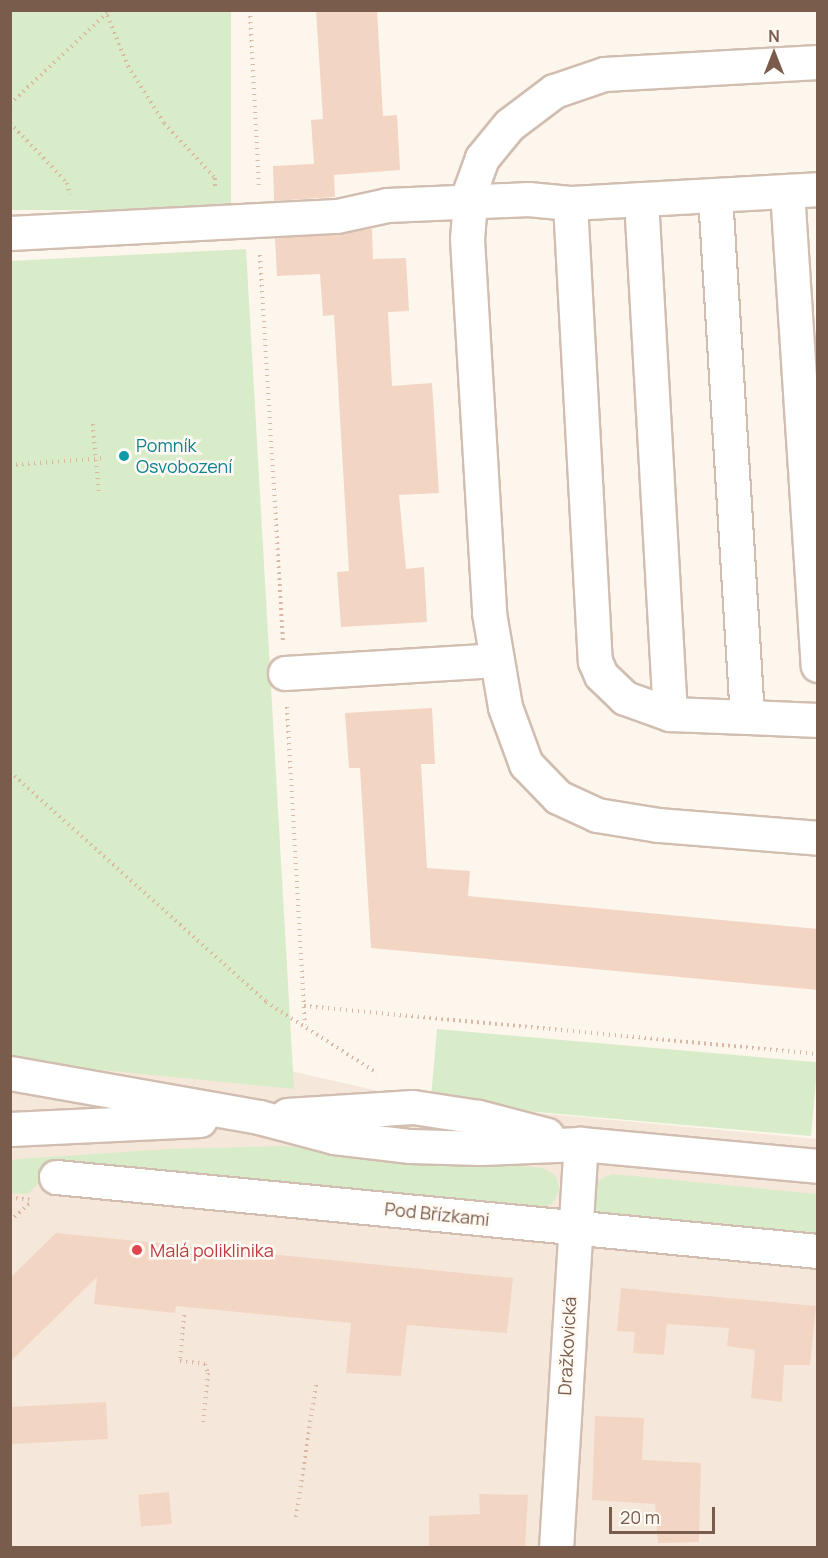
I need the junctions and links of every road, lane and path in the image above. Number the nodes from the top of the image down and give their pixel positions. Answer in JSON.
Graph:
{"nodes":[{"id":1,"x":250,"y":10,"type":"edge"},
{"id":2,"x":108,"y":11,"type":"edge"},
{"id":3,"x":818,"y":62,"type":"edge"},
{"id":4,"x":10,"y":104,"type":"edge"},
{"id":5,"x":10,"y":123,"type":"edge"},
{"id":6,"x":215,"y":178,"type":"dead end"},
{"id":7,"x":260,"y":189,"type":"dead end"},
{"id":8,"x":802,"y":190,"type":"edge"},
{"id":9,"x":715,"y":195,"type":"junction"},
{"id":10,"x":641,"y":199,"type":"junction"},
{"id":11,"x":72,"y":201,"type":"dead end"},
{"id":12,"x":469,"y":202,"type":"junction"},
{"id":13,"x":570,"y":203,"type":"junction"},
{"id":14,"x":10,"y":233,"type":"edge"},
{"id":15,"x":260,"y":244,"type":"dead end"},
{"id":16,"x":93,"y":424,"type":"dead end"},
{"id":17,"x":105,"y":458,"type":"dead end"},
{"id":18,"x":96,"y":459,"type":"junction"},
{"id":19,"x":10,"y":465,"type":"edge"},
{"id":20,"x":99,"y":495,"type":"dead end"},
{"id":21,"x":496,"y":660,"type":"junction"},
{"id":22,"x":818,"y":665,"type":"edge"},
{"id":23,"x":285,"y":673,"type":"junction"},
{"id":24,"x":670,"y":714,"type":"junction"},
{"id":25,"x":747,"y":717,"type":"junction"},
{"id":26,"x":818,"y":720,"type":"edge"},
{"id":27,"x":10,"y":772,"type":"edge"},
{"id":28,"x":818,"y":838,"type":"edge"},
{"id":29,"x":304,"y":1006,"type":"junction"},
{"id":30,"x":305,"y":1024,"type":"junction"},
{"id":31,"x":818,"y":1054,"type":"edge"},
{"id":32,"x":10,"y":1073,"type":"edge"},
{"id":33,"x":381,"y":1076,"type":"dead end"},
{"id":34,"x":259,"y":1117,"type":"junction"},
{"id":35,"x":10,"y":1129,"type":"edge"},
{"id":36,"x":581,"y":1144,"type":"junction"},
{"id":37,"x":818,"y":1166,"type":"edge"},
{"id":38,"x":56,"y":1177,"type":"dead end"},
{"id":39,"x":573,"y":1228,"type":"junction"},
{"id":40,"x":818,"y":1251,"type":"edge"},
{"id":41,"x":184,"y":1315,"type":"dead end"},
{"id":42,"x":316,"y":1385,"type":"dead end"},
{"id":43,"x":203,"y":1423,"type":"dead end"},
{"id":44,"x":297,"y":1517,"type":"dead end"},
{"id":45,"x":556,"y":1548,"type":"edge"}],
"edges":[{"from":1,"to":7,"type":"path"},
{"from":2,"to":4,"type":"path"},
{"from":2,"to":6,"type":"path"},
{"from":3,"to":12,"type":"street"},
{"from":5,"to":11,"type":"path"},
{"from":8,"to":9,"type":"street"},
{"from":8,"to":22,"type":"street"},
{"from":9,"to":10,"type":"street"},
{"from":9,"to":25,"type":"street"},
{"from":10,"to":13,"type":"street"},
{"from":10,"to":24,"type":"street"},
{"from":12,"to":13,"type":"street"},
{"from":12,"to":14,"type":"street"},
{"from":12,"to":21,"type":"street"},
{"from":13,"to":24,"type":"street"},
{"from":15,"to":23,"type":"path"},
{"from":16,"to":18,"type":"path"},
{"from":17,"to":18,"type":"path"},
{"from":18,"to":19,"type":"path"},
{"from":18,"to":20,"type":"path"},
{"from":21,"to":23,"type":"street"},
{"from":21,"to":28,"type":"street"},
{"from":23,"to":29,"type":"path"},
{"from":24,"to":25,"type":"street"},
{"from":25,"to":26,"type":"street"},
{"from":27,"to":30,"type":"path"},
{"from":29,"to":30,"type":"path"},
{"from":29,"to":31,"type":"path"},
{"from":30,"to":33,"type":"path"},
{"from":32,"to":34,"type":"street"},
{"from":34,"to":35,"type":"street"},
{"from":34,"to":36,"type":"street"},
{"from":36,"to":37,"type":"street"},
{"from":36,"to":39,"type":"street","name":"Dražkovická"},
{"from":38,"to":39,"type":"street","name":"Pod Břízkami"},
{"from":39,"to":40,"type":"street","name":"Pod Břízkami"},
{"from":39,"to":45,"type":"street","name":"Dražkovická"},
{"from":41,"to":43,"type":"path"},
{"from":42,"to":44,"type":"path"}]}
